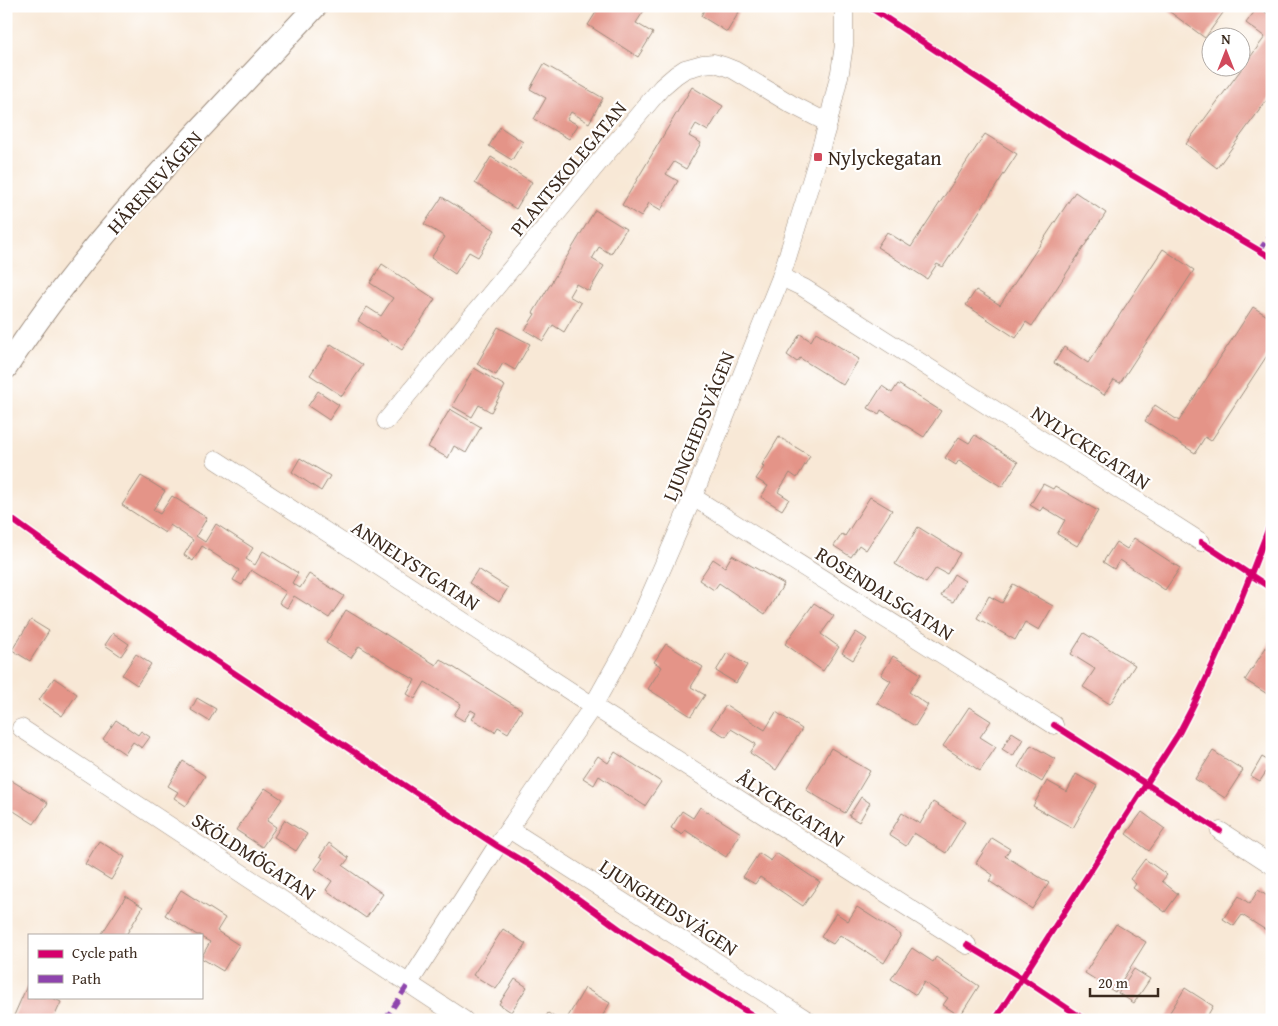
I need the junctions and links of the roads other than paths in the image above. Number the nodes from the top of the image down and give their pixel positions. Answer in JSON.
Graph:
{"nodes":[{"id":1,"x":316,"y":6,"type":"edge"},
{"id":2,"x":844,"y":6,"type":"edge"},
{"id":3,"x":828,"y":122,"type":"junction"},
{"id":4,"x":781,"y":277,"type":"junction"},
{"id":5,"x":6,"y":368,"type":"edge"},
{"id":6,"x":386,"y":420,"type":"dead end"},
{"id":7,"x":216,"y":460,"type":"dead end"},
{"id":8,"x":692,"y":496,"type":"junction"},
{"id":9,"x":1200,"y":542,"type":"dead end"},
{"id":10,"x":593,"y":706,"type":"junction"},
{"id":11,"x":1054,"y":725,"type":"dead end"},
{"id":12,"x":21,"y":728,"type":"dead end"},
{"id":13,"x":509,"y":829,"type":"junction"},
{"id":14,"x":1220,"y":832,"type":"dead end"},
{"id":15,"x":1272,"y":865,"type":"edge"},
{"id":16,"x":967,"y":946,"type":"dead end"},
{"id":17,"x":409,"y":984,"type":"junction"},
{"id":18,"x":464,"y":1020,"type":"edge"},
{"id":19,"x":807,"y":1020,"type":"edge"}],
"edges":[{"from":1,"to":5,"type":"street","name":"HÄRENEVÄGEN"},
{"from":2,"to":3,"type":"street","name":"LJUNGHEDSVÄGEN"},
{"from":3,"to":4,"type":"street","name":"LJUNGHEDSVÄGEN"},
{"from":3,"to":6,"type":"street","name":"PLANTSKOLEGATAN"},
{"from":4,"to":8,"type":"street","name":"LJUNGHEDSVÄGEN"},
{"from":4,"to":9,"type":"street","name":"NYLYCKEGATAN"},
{"from":7,"to":10,"type":"street","name":"ANNELYSTGATAN"},
{"from":8,"to":10,"type":"street","name":"LJUNGHEDSVÄGEN"},
{"from":8,"to":11,"type":"street","name":"ROSENDALSGATAN"},
{"from":10,"to":13,"type":"street","name":"LJUNGHEDSVÄGEN"},
{"from":10,"to":16,"type":"street","name":"ÅLYCKEGATAN"},
{"from":12,"to":17,"type":"street","name":"SKÖLDMÖGATAN"},
{"from":13,"to":17,"type":"street","name":"LJUNGHEDSVÄGEN"},
{"from":13,"to":19,"type":"street","name":"LJUNGHEDSVÄGEN"},
{"from":14,"to":15,"type":"street"},
{"from":17,"to":18,"type":"street","name":"SKÖLDMÖGATAN"}]}
